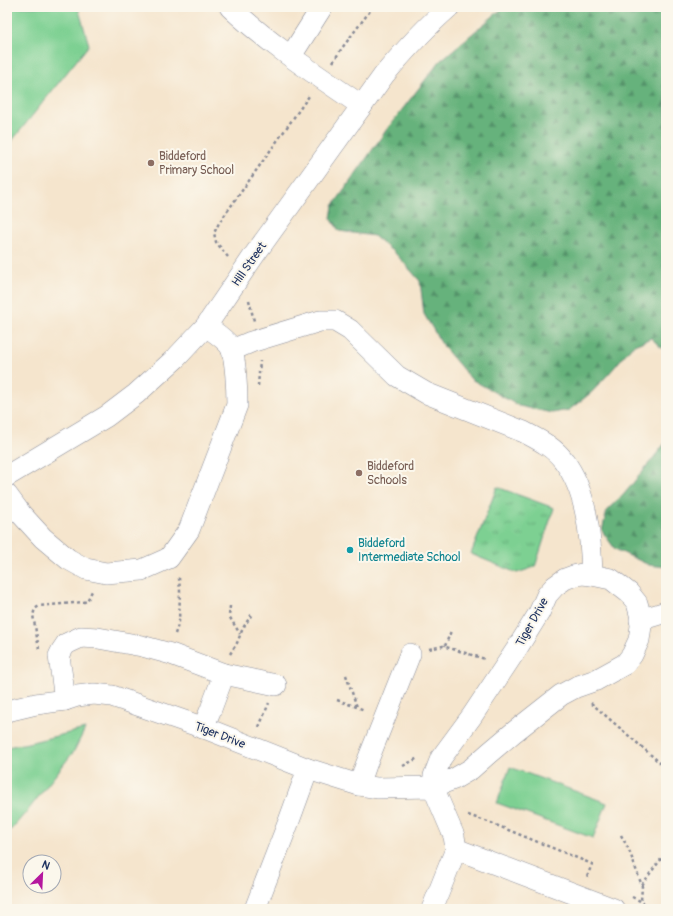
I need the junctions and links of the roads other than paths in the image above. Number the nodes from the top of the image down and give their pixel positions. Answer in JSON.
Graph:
{"nodes":[{"id":1,"x":230,"y":7,"type":"edge"},
{"id":2,"x":322,"y":7,"type":"edge"},
{"id":3,"x":448,"y":7,"type":"edge"},
{"id":4,"x":291,"y":56,"type":"junction"},
{"id":5,"x":362,"y":106,"type":"junction"},
{"id":6,"x":206,"y":326,"type":"junction"},
{"id":7,"x":232,"y":350,"type":"junction"},
{"id":8,"x":7,"y":476,"type":"edge"},
{"id":9,"x":7,"y":496,"type":"edge"},
{"id":10,"x":592,"y":575,"type":"junction"},
{"id":11,"x":666,"y":612,"type":"edge"},
{"id":12,"x":640,"y":620,"type":"junction"},
{"id":13,"x":410,"y":654,"type":"road end"},
{"id":14,"x":224,"y":674,"type":"junction"},
{"id":15,"x":276,"y":685,"type":"dead end"},
{"id":16,"x":65,"y":700,"type":"junction"},
{"id":17,"x":7,"y":711,"type":"edge"},
{"id":18,"x":203,"y":728,"type":"junction"},
{"id":19,"x":308,"y":769,"type":"junction"},
{"id":20,"x":359,"y":785,"type":"junction"},
{"id":21,"x":433,"y":787,"type":"junction"},
{"id":22,"x":456,"y":849,"type":"junction"},
{"id":23,"x":255,"y":909,"type":"edge"},
{"id":24,"x":432,"y":909,"type":"edge"},
{"id":25,"x":614,"y":909,"type":"edge"}],
"edges":[{"from":1,"to":4,"type":"street"},
{"from":2,"to":4,"type":"street"},
{"from":3,"to":5,"type":"street","name":"Hill Street"},
{"from":4,"to":5,"type":"street"},
{"from":5,"to":6,"type":"street","name":"Hill Street"},
{"from":6,"to":7,"type":"street"},
{"from":6,"to":8,"type":"street","name":"Hill Street"},
{"from":7,"to":9,"type":"street"},
{"from":7,"to":10,"type":"street"},
{"from":10,"to":12,"type":"street","name":"Tiger Drive"},
{"from":10,"to":21,"type":"street","name":"Tiger Drive"},
{"from":11,"to":12,"type":"street"},
{"from":12,"to":21,"type":"street","name":"Tiger Drive"},
{"from":13,"to":20,"type":"street"},
{"from":14,"to":15,"type":"street"},
{"from":14,"to":16,"type":"street"},
{"from":14,"to":18,"type":"street"},
{"from":16,"to":17,"type":"street","name":"Tiger Drive"},
{"from":16,"to":18,"type":"street","name":"Tiger Drive"},
{"from":18,"to":19,"type":"street","name":"Tiger Drive"},
{"from":19,"to":20,"type":"street","name":"Tiger Drive"},
{"from":19,"to":23,"type":"street"},
{"from":20,"to":21,"type":"street","name":"Tiger Drive"},
{"from":21,"to":22,"type":"street"},
{"from":22,"to":24,"type":"street"},
{"from":22,"to":25,"type":"street"}]}
